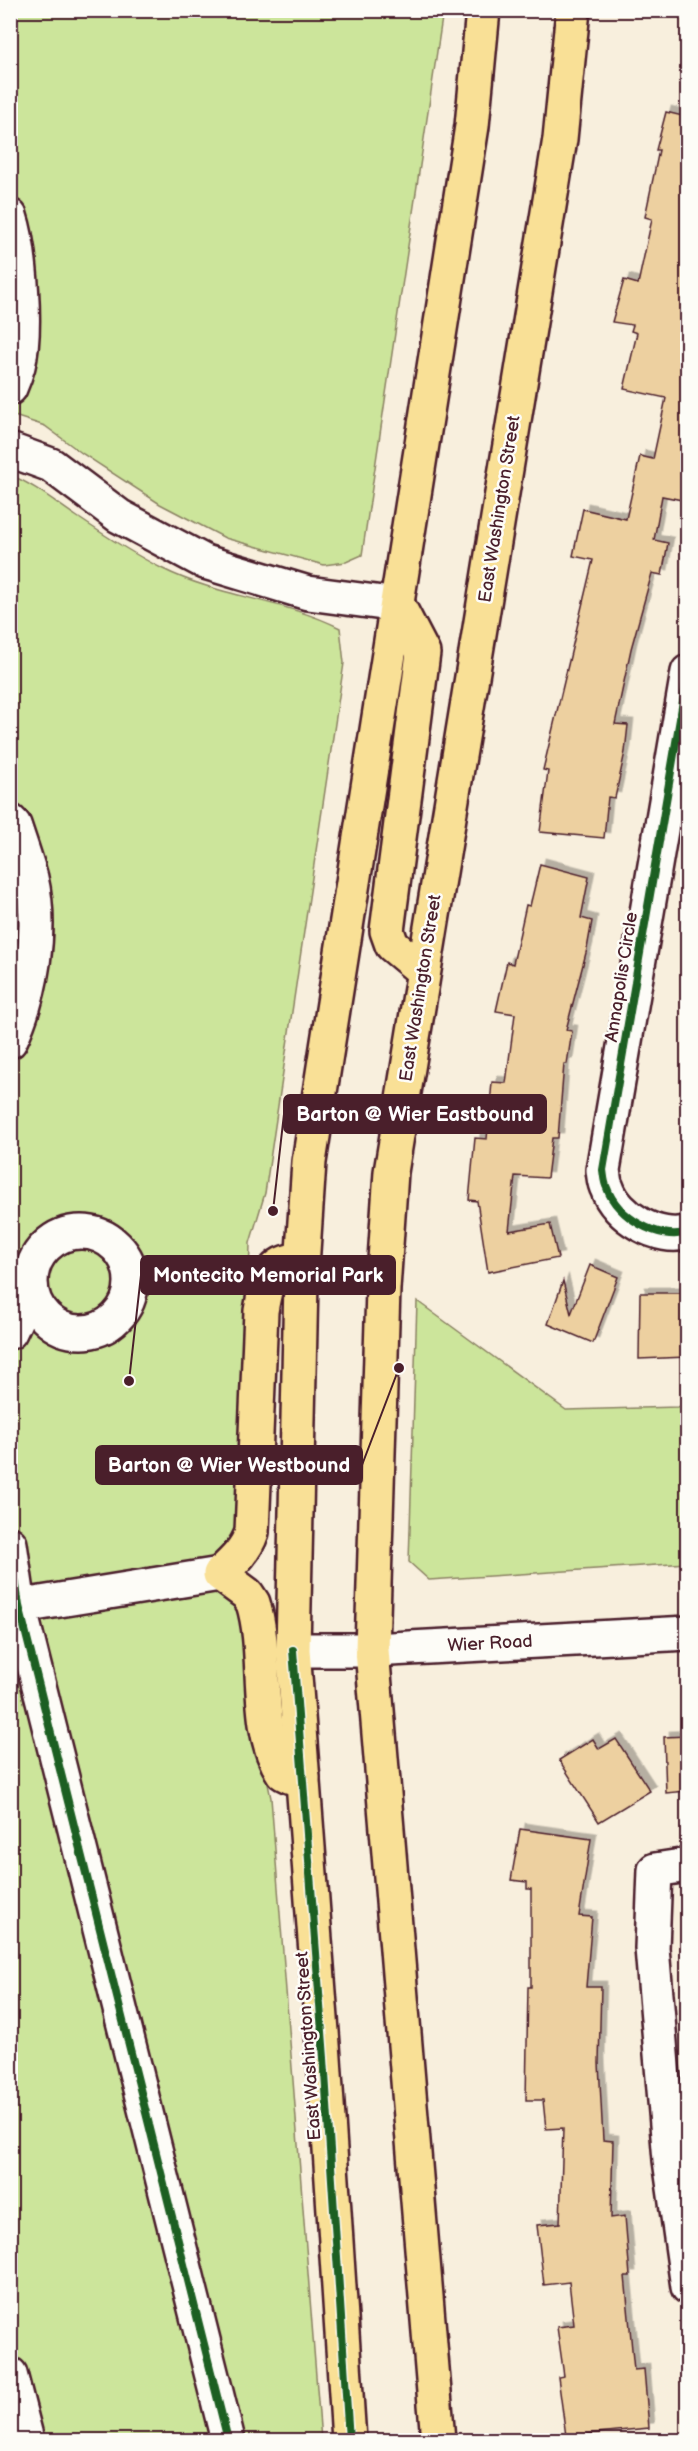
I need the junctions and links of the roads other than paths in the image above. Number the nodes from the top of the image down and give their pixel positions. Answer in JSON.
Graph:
{"nodes":[{"id":1,"x":483,"y":10,"type":"edge"},
{"id":2,"x":573,"y":10,"type":"edge"},
{"id":3,"x":584,"y":10,"type":"edge"},
{"id":4,"x":570,"y":55,"type":"junction"},
{"id":5,"x":10,"y":216,"type":"edge"},
{"id":6,"x":10,"y":388,"type":"edge"},
{"id":7,"x":10,"y":450,"type":"edge"},
{"id":8,"x":398,"y":604,"type":"junction"},
{"id":9,"x":687,"y":672,"type":"edge"},
{"id":10,"x":10,"y":820,"type":"edge"},
{"id":11,"x":423,"y":970,"type":"junction"},
{"id":12,"x":10,"y":1041,"type":"edge"},
{"id":13,"x":687,"y":1232,"type":"edge"},
{"id":14,"x":303,"y":1260,"type":"junction"},
{"id":15,"x":31,"y":1287,"type":"dead end"},
{"id":16,"x":10,"y":1332,"type":"edge"},
{"id":17,"x":10,"y":1544,"type":"edge"},
{"id":18,"x":220,"y":1574,"type":"junction"},
{"id":19,"x":15,"y":1607,"type":"edge"},
{"id":20,"x":687,"y":1632,"type":"edge"},
{"id":21,"x":293,"y":1650,"type":"junction"},
{"id":22,"x":372,"y":1650,"type":"junction"},
{"id":23,"x":303,"y":1777,"type":"junction"},
{"id":24,"x":687,"y":1865,"type":"edge"},
{"id":25,"x":687,"y":2287,"type":"edge"},
{"id":26,"x":10,"y":2374,"type":"edge"},
{"id":27,"x":27,"y":2440,"type":"edge"},
{"id":28,"x":228,"y":2440,"type":"edge"},
{"id":29,"x":350,"y":2440,"type":"edge"},
{"id":30,"x":438,"y":2440,"type":"edge"}],
"edges":[{"from":1,"to":8,"type":"main road","name":"East Washington Street"},
{"from":2,"to":4,"type":"main road","name":"East Washington Street"},
{"from":3,"to":4,"type":"main road"},
{"from":4,"to":11,"type":"main road","name":"East Washington Street"},
{"from":5,"to":6,"type":"street"},
{"from":7,"to":8,"type":"street"},
{"from":8,"to":11,"type":"main road"},
{"from":8,"to":14,"type":"main road","name":"East Washington Street"},
{"from":9,"to":13,"type":"street","name":"Annapolis Circle"},
{"from":10,"to":12,"type":"street"},
{"from":11,"to":22,"type":"main road","name":"East Washington Street"},
{"from":14,"to":18,"type":"main road"},
{"from":14,"to":21,"type":"main road","name":"East Washington Street"},
{"from":15,"to":16,"type":"street"},
{"from":17,"to":19,"type":"street"},
{"from":18,"to":19,"type":"street"},
{"from":18,"to":23,"type":"main road"},
{"from":19,"to":28,"type":"street"},
{"from":20,"to":22,"type":"street","name":"Wier Road"},
{"from":21,"to":22,"type":"street","name":"Wier Road"},
{"from":21,"to":23,"type":"main road","name":"East Washington Street"},
{"from":22,"to":30,"type":"main road","name":"East Washington Street"},
{"from":23,"to":29,"type":"main road","name":"East Washington Street"},
{"from":24,"to":25,"type":"street"},
{"from":26,"to":27,"type":"street"}]}
